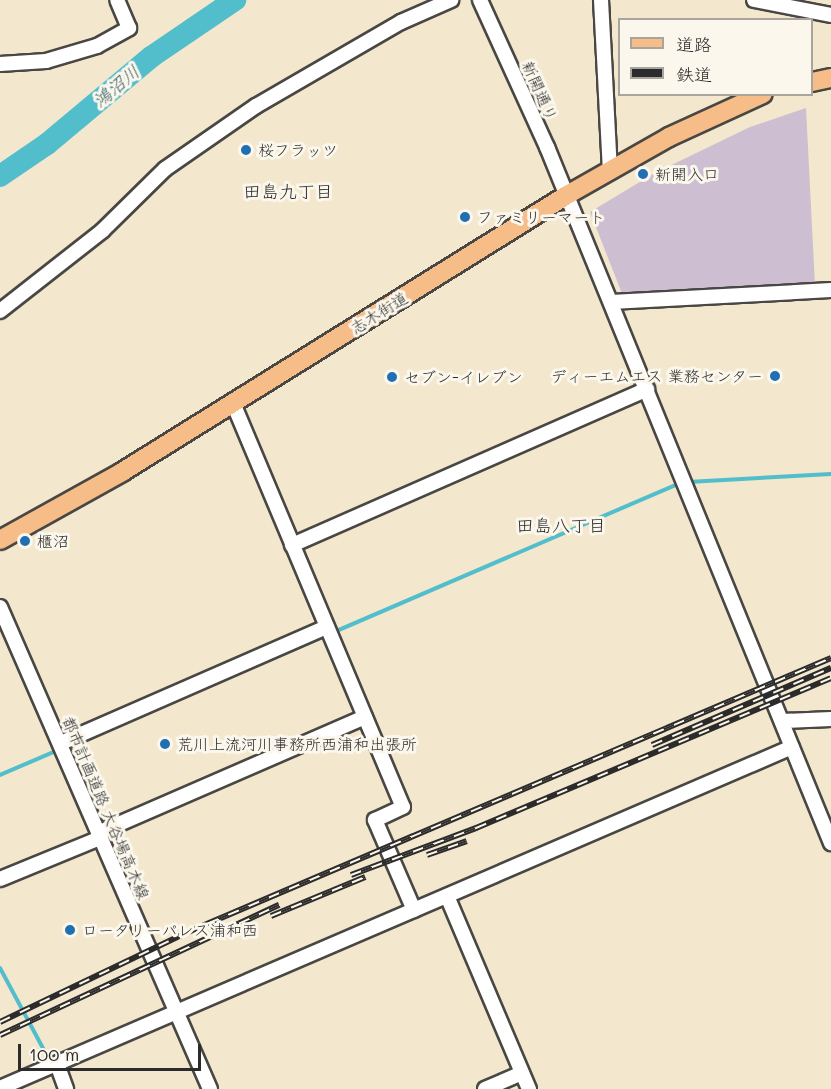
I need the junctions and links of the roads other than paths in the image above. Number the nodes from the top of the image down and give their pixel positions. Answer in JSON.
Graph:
{"nodes":[{"id":1,"x":117,"y":0,"type":"edge"},
{"id":2,"x":451,"y":0,"type":"edge"},
{"id":3,"x":480,"y":0,"type":"edge"},
{"id":4,"x":601,"y":0,"type":"edge"},
{"id":5,"x":754,"y":0,"type":"edge"},
{"id":6,"x":792,"y":9,"type":"edge"},
{"id":7,"x":831,"y":15,"type":"edge"},
{"id":8,"x":0,"y":64,"type":"edge"},
{"id":9,"x":831,"y":78,"type":"edge"},
{"id":10,"x":813,"y":82,"type":"edge"},
{"id":11,"x":758,"y":96,"type":"edge"},
{"id":12,"x":610,"y":171,"type":"junction"},
{"id":13,"x":567,"y":195,"type":"junction"},
{"id":14,"x":831,"y":290,"type":"edge"},
{"id":15,"x":611,"y":302,"type":"junction"},
{"id":16,"x":0,"y":311,"type":"edge"},
{"id":17,"x":647,"y":390,"type":"junction"},
{"id":18,"x":233,"y":403,"type":"junction"},
{"id":19,"x":0,"y":540,"type":"edge"},
{"id":20,"x":292,"y":544,"type":"junction"},
{"id":21,"x":0,"y":607,"type":"edge"},
{"id":22,"x":329,"y":632,"type":"junction"},
{"id":23,"x":365,"y":717,"type":"junction"},
{"id":24,"x":831,"y":719,"type":"edge"},
{"id":25,"x":782,"y":721,"type":"junction"},
{"id":26,"x":62,"y":747,"type":"junction"},
{"id":27,"x":792,"y":747,"type":"junction"},
{"id":28,"x":99,"y":835,"type":"junction"},
{"id":29,"x":831,"y":843,"type":"edge"},
{"id":30,"x":0,"y":879,"type":"edge"},
{"id":31,"x":447,"y":896,"type":"junction"},
{"id":32,"x":414,"y":910,"type":"junction"},
{"id":33,"x":176,"y":1014,"type":"junction"},
{"id":34,"x":57,"y":1064,"type":"junction"},
{"id":35,"x":522,"y":1073,"type":"junction"},
{"id":36,"x":0,"y":1088,"type":"edge"},
{"id":37,"x":66,"y":1089,"type":"edge"},
{"id":38,"x":210,"y":1089,"type":"edge"},
{"id":39,"x":485,"y":1089,"type":"edge"},
{"id":40,"x":529,"y":1089,"type":"edge"}],
"edges":[{"from":1,"to":8,"type":"street"},
{"from":2,"to":16,"type":"street"},
{"from":3,"to":13,"type":"street","name":"新開通り"},
{"from":4,"to":12,"type":"street"},
{"from":5,"to":6,"type":"street"},
{"from":6,"to":7,"type":"street"},
{"from":9,"to":10,"type":"main road"},
{"from":11,"to":12,"type":"main road","name":"志木街道"},
{"from":12,"to":13,"type":"main road","name":"志木街道"},
{"from":13,"to":15,"type":"street","name":"新開通り"},
{"from":13,"to":18,"type":"main road","name":"志木街道"},
{"from":14,"to":15,"type":"street"},
{"from":15,"to":17,"type":"street","name":"新開通り"},
{"from":17,"to":20,"type":"street"},
{"from":17,"to":25,"type":"street","name":"新開通り"},
{"from":18,"to":19,"type":"main road","name":"志木街道"},
{"from":18,"to":20,"type":"street"},
{"from":20,"to":22,"type":"street"},
{"from":21,"to":26,"type":"street","name":"都市計画道路 大谷場高木線"},
{"from":22,"to":23,"type":"street"},
{"from":22,"to":26,"type":"street"},
{"from":23,"to":28,"type":"street"},
{"from":23,"to":32,"type":"street"},
{"from":24,"to":25,"type":"street"},
{"from":25,"to":27,"type":"street","name":"新開通り"},
{"from":26,"to":28,"type":"street","name":"都市計画道路 大谷場高木線"},
{"from":27,"to":29,"type":"street","name":"新開通り"},
{"from":27,"to":31,"type":"street"},
{"from":28,"to":30,"type":"street"},
{"from":28,"to":33,"type":"street","name":"都市計画道路 大谷場高木線"},
{"from":31,"to":32,"type":"street"},
{"from":31,"to":35,"type":"street"},
{"from":32,"to":33,"type":"street"},
{"from":33,"to":34,"type":"street"},
{"from":33,"to":38,"type":"street","name":"都市計画道路 大谷場高木線"},
{"from":34,"to":36,"type":"street"},
{"from":34,"to":37,"type":"street"},
{"from":35,"to":39,"type":"street"},
{"from":35,"to":40,"type":"street"}]}
